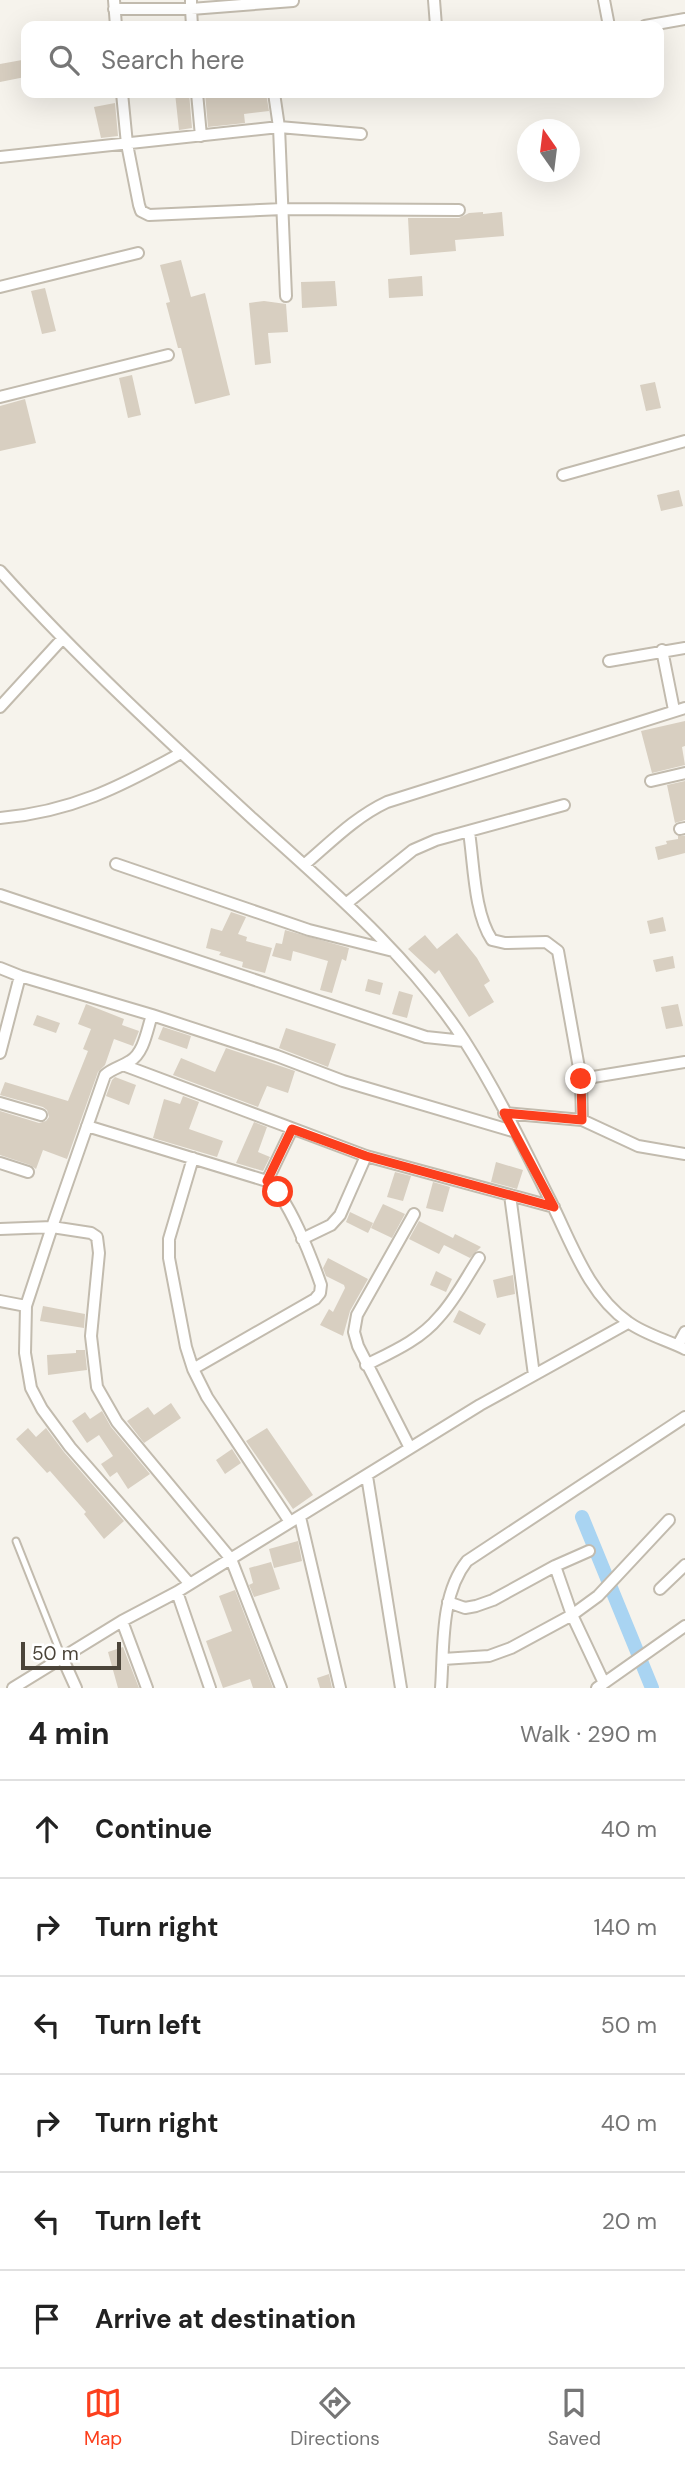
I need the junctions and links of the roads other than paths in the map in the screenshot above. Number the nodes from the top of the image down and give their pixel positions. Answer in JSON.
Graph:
{"nodes":[{"id":1,"x":434,"y":0,"type":"edge"},
{"id":2,"x":604,"y":0,"type":"edge"},
{"id":3,"x":293,"y":1,"type":"edge"},
{"id":4,"x":191,"y":4,"type":"edge"},
{"id":5,"x":114,"y":5,"type":"edge"},
{"id":6,"x":685,"y":19,"type":"edge"},
{"id":7,"x":436,"y":21,"type":"edge"},
{"id":8,"x":608,"y":21,"type":"edge"},
{"id":9,"x":664,"y":23,"type":"edge"},
{"id":10,"x":122,"y":98,"type":"edge"},
{"id":11,"x":197,"y":98,"type":"edge"},
{"id":12,"x":275,"y":98,"type":"edge"},
{"id":13,"x":279,"y":127,"type":"junction"},
{"id":14,"x":361,"y":134,"type":"dead end"},
{"id":15,"x":201,"y":136,"type":"junction"},
{"id":16,"x":127,"y":144,"type":"junction"},
{"id":17,"x":0,"y":157,"type":"edge"},
{"id":18,"x":283,"y":209,"type":"junction"},
{"id":19,"x":459,"y":210,"type":"dead end"},
{"id":20,"x":138,"y":253,"type":"dead end"},
{"id":21,"x":0,"y":287,"type":"edge"},
{"id":22,"x":286,"y":296,"type":"dead end"},
{"id":23,"x":168,"y":355,"type":"dead end"},
{"id":24,"x":0,"y":397,"type":"edge"},
{"id":25,"x":685,"y":441,"type":"edge"},
{"id":26,"x":563,"y":475,"type":"dead end"},
{"id":27,"x":2,"y":575,"type":"edge"},
{"id":28,"x":63,"y":638,"type":"junction"},
{"id":29,"x":685,"y":648,"type":"edge"},
{"id":30,"x":662,"y":650,"type":"junction"},
{"id":31,"x":609,"y":661,"type":"dead end"},
{"id":32,"x":0,"y":707,"type":"edge"},
{"id":33,"x":680,"y":709,"type":"edge"},
{"id":34,"x":181,"y":753,"type":"junction"},
{"id":35,"x":685,"y":773,"type":"edge"},
{"id":36,"x":651,"y":781,"type":"dead end"},
{"id":37,"x":564,"y":805,"type":"dead end"},
{"id":38,"x":0,"y":818,"type":"edge"},
{"id":39,"x":469,"y":832,"type":"junction"},
{"id":40,"x":116,"y":864,"type":"dead end"},
{"id":41,"x":304,"y":866,"type":"junction"},
{"id":42,"x":0,"y":895,"type":"edge"},
{"id":43,"x":347,"y":903,"type":"junction"},
{"id":44,"x":393,"y":951,"type":"junction"},
{"id":45,"x":0,"y":968,"type":"edge"},
{"id":46,"x":20,"y":976,"type":"junction"},
{"id":47,"x":152,"y":1015,"type":"junction"},
{"id":48,"x":3,"y":1031,"type":"edge"},
{"id":49,"x":464,"y":1041,"type":"junction"},
{"id":50,"x":0,"y":1053,"type":"edge"},
{"id":51,"x":685,"y":1062,"type":"edge"},
{"id":52,"x":122,"y":1065,"type":"junction"},
{"id":53,"x":581,"y":1079,"type":"junction"},
{"id":54,"x":0,"y":1103,"type":"edge"},
{"id":55,"x":504,"y":1113,"type":"junction"},
{"id":56,"x":41,"y":1115,"type":"dead end"},
{"id":57,"x":582,"y":1120,"type":"junction"},
{"id":58,"x":87,"y":1126,"type":"junction"},
{"id":59,"x":292,"y":1129,"type":"junction"},
{"id":60,"x":516,"y":1132,"type":"junction"},
{"id":61,"x":685,"y":1154,"type":"edge"},
{"id":62,"x":366,"y":1156,"type":"junction"},
{"id":63,"x":193,"y":1158,"type":"junction"},
{"id":64,"x":0,"y":1163,"type":"edge"},
{"id":65,"x":28,"y":1172,"type":"dead end"},
{"id":66,"x":267,"y":1181,"type":"junction"},
{"id":67,"x":510,"y":1195,"type":"junction"},
{"id":68,"x":554,"y":1207,"type":"junction"},
{"id":69,"x":414,"y":1214,"type":"dead end"},
{"id":70,"x":52,"y":1227,"type":"junction"},
{"id":71,"x":0,"y":1229,"type":"edge"},
{"id":72,"x":302,"y":1239,"type":"junction"},
{"id":73,"x":479,"y":1258,"type":"dead end"},
{"id":74,"x":0,"y":1301,"type":"edge"},
{"id":75,"x":26,"y":1306,"type":"junction"},
{"id":76,"x":628,"y":1322,"type":"junction"},
{"id":77,"x":685,"y":1332,"type":"edge"},
{"id":78,"x":681,"y":1347,"type":"edge"},
{"id":79,"x":366,"y":1365,"type":"junction"},
{"id":80,"x":193,"y":1369,"type":"junction"},
{"id":81,"x":534,"y":1375,"type":"junction"},
{"id":82,"x":685,"y":1417,"type":"edge"},
{"id":83,"x":410,"y":1448,"type":"junction"},
{"id":84,"x":367,"y":1476,"type":"junction"},
{"id":85,"x":295,"y":1519,"type":"junction"},
{"id":86,"x":669,"y":1520,"type":"dead end"},
{"id":87,"x":16,"y":1541,"type":"dead end"},
{"id":88,"x":589,"y":1552,"type":"dead end"},
{"id":89,"x":231,"y":1559,"type":"junction"},
{"id":90,"x":555,"y":1566,"type":"junction"},
{"id":91,"x":685,"y":1566,"type":"edge"},
{"id":92,"x":189,"y":1583,"type":"junction"},
{"id":93,"x":660,"y":1590,"type":"dead end"},
{"id":94,"x":177,"y":1592,"type":"junction"},
{"id":95,"x":448,"y":1602,"type":"junction"},
{"id":96,"x":572,"y":1615,"type":"junction"},
{"id":97,"x":122,"y":1621,"type":"junction"},
{"id":98,"x":685,"y":1626,"type":"edge"},
{"id":99,"x":62,"y":1657,"type":"junction"},
{"id":100,"x":443,"y":1659,"type":"junction"},
{"id":101,"x":601,"y":1685,"type":"edge"},
{"id":102,"x":13,"y":1688,"type":"edge"},
{"id":103,"x":76,"y":1688,"type":"edge"},
{"id":104,"x":147,"y":1688,"type":"edge"},
{"id":105,"x":210,"y":1688,"type":"edge"},
{"id":106,"x":281,"y":1688,"type":"edge"},
{"id":107,"x":340,"y":1688,"type":"edge"},
{"id":108,"x":401,"y":1688,"type":"edge"},
{"id":109,"x":441,"y":1688,"type":"edge"}],
"edges":[{"from":1,"to":7,"type":"street"},
{"from":2,"to":8,"type":"street"},
{"from":3,"to":4,"type":"street"},
{"from":4,"to":5,"type":"street"},
{"from":6,"to":9,"type":"street"},
{"from":10,"to":16,"type":"street"},
{"from":11,"to":15,"type":"street"},
{"from":12,"to":13,"type":"street"},
{"from":13,"to":14,"type":"street"},
{"from":13,"to":15,"type":"street"},
{"from":13,"to":18,"type":"street"},
{"from":15,"to":16,"type":"street"},
{"from":16,"to":17,"type":"street"},
{"from":16,"to":18,"type":"street"},
{"from":18,"to":19,"type":"street"},
{"from":18,"to":22,"type":"street"},
{"from":20,"to":21,"type":"street"},
{"from":23,"to":24,"type":"street"},
{"from":25,"to":26,"type":"street"},
{"from":27,"to":28,"type":"street"},
{"from":28,"to":32,"type":"street"},
{"from":28,"to":34,"type":"street"},
{"from":29,"to":30,"type":"street"},
{"from":30,"to":31,"type":"street"},
{"from":30,"to":33,"type":"street"},
{"from":33,"to":41,"type":"street"},
{"from":34,"to":38,"type":"street"},
{"from":34,"to":41,"type":"street"},
{"from":35,"to":36,"type":"street"},
{"from":37,"to":39,"type":"street"},
{"from":39,"to":43,"type":"street"},
{"from":39,"to":53,"type":"street"},
{"from":40,"to":44,"type":"street"},
{"from":41,"to":43,"type":"street"},
{"from":42,"to":49,"type":"street"},
{"from":43,"to":44,"type":"street"},
{"from":44,"to":49,"type":"street"},
{"from":45,"to":46,"type":"street"},
{"from":46,"to":47,"type":"street"},
{"from":46,"to":48,"type":"street"},
{"from":47,"to":52,"type":"street"},
{"from":47,"to":60,"type":"street"},
{"from":48,"to":50,"type":"street"},
{"from":49,"to":55,"type":"street"},
{"from":51,"to":53,"type":"street"},
{"from":52,"to":58,"type":"street"},
{"from":52,"to":59,"type":"street"},
{"from":53,"to":57,"type":"street"},
{"from":54,"to":56,"type":"street"},
{"from":55,"to":57,"type":"street"},
{"from":55,"to":60,"type":"street"},
{"from":57,"to":61,"type":"street"},
{"from":58,"to":63,"type":"street"},
{"from":58,"to":70,"type":"street"},
{"from":59,"to":62,"type":"street"},
{"from":59,"to":66,"type":"street"},
{"from":60,"to":68,"type":"street"},
{"from":62,"to":67,"type":"street"},
{"from":62,"to":72,"type":"street"},
{"from":63,"to":66,"type":"street"},
{"from":63,"to":80,"type":"street"},
{"from":64,"to":65,"type":"street"},
{"from":66,"to":72,"type":"street"},
{"from":67,"to":68,"type":"street"},
{"from":67,"to":81,"type":"street"},
{"from":68,"to":76,"type":"street"},
{"from":69,"to":79,"type":"street"},
{"from":70,"to":71,"type":"street"},
{"from":70,"to":75,"type":"street"},
{"from":70,"to":89,"type":"street"},
{"from":72,"to":80,"type":"street"},
{"from":73,"to":79,"type":"street"},
{"from":74,"to":75,"type":"street"},
{"from":75,"to":92,"type":"street"},
{"from":76,"to":78,"type":"street"},
{"from":76,"to":81,"type":"street"},
{"from":77,"to":78,"type":"street"},
{"from":79,"to":83,"type":"street"},
{"from":80,"to":85,"type":"street"},
{"from":81,"to":83,"type":"street"},
{"from":82,"to":95,"type":"street"},
{"from":83,"to":84,"type":"street"},
{"from":84,"to":85,"type":"street"},
{"from":84,"to":108,"type":"street"},
{"from":85,"to":89,"type":"street"},
{"from":85,"to":107,"type":"street"},
{"from":86,"to":96,"type":"street"},
{"from":87,"to":99,"type":"lane"},
{"from":88,"to":90,"type":"street"},
{"from":89,"to":92,"type":"street"},
{"from":89,"to":106,"type":"street"},
{"from":90,"to":95,"type":"street"},
{"from":90,"to":96,"type":"street"},
{"from":91,"to":93,"type":"street"},
{"from":92,"to":94,"type":"street"},
{"from":94,"to":97,"type":"street"},
{"from":94,"to":105,"type":"street"},
{"from":95,"to":100,"type":"street"},
{"from":96,"to":100,"type":"street"},
{"from":96,"to":101,"type":"street"},
{"from":97,"to":99,"type":"street"},
{"from":97,"to":104,"type":"street"},
{"from":98,"to":101,"type":"street"},
{"from":99,"to":102,"type":"street"},
{"from":99,"to":103,"type":"street"},
{"from":100,"to":109,"type":"street"}]}
